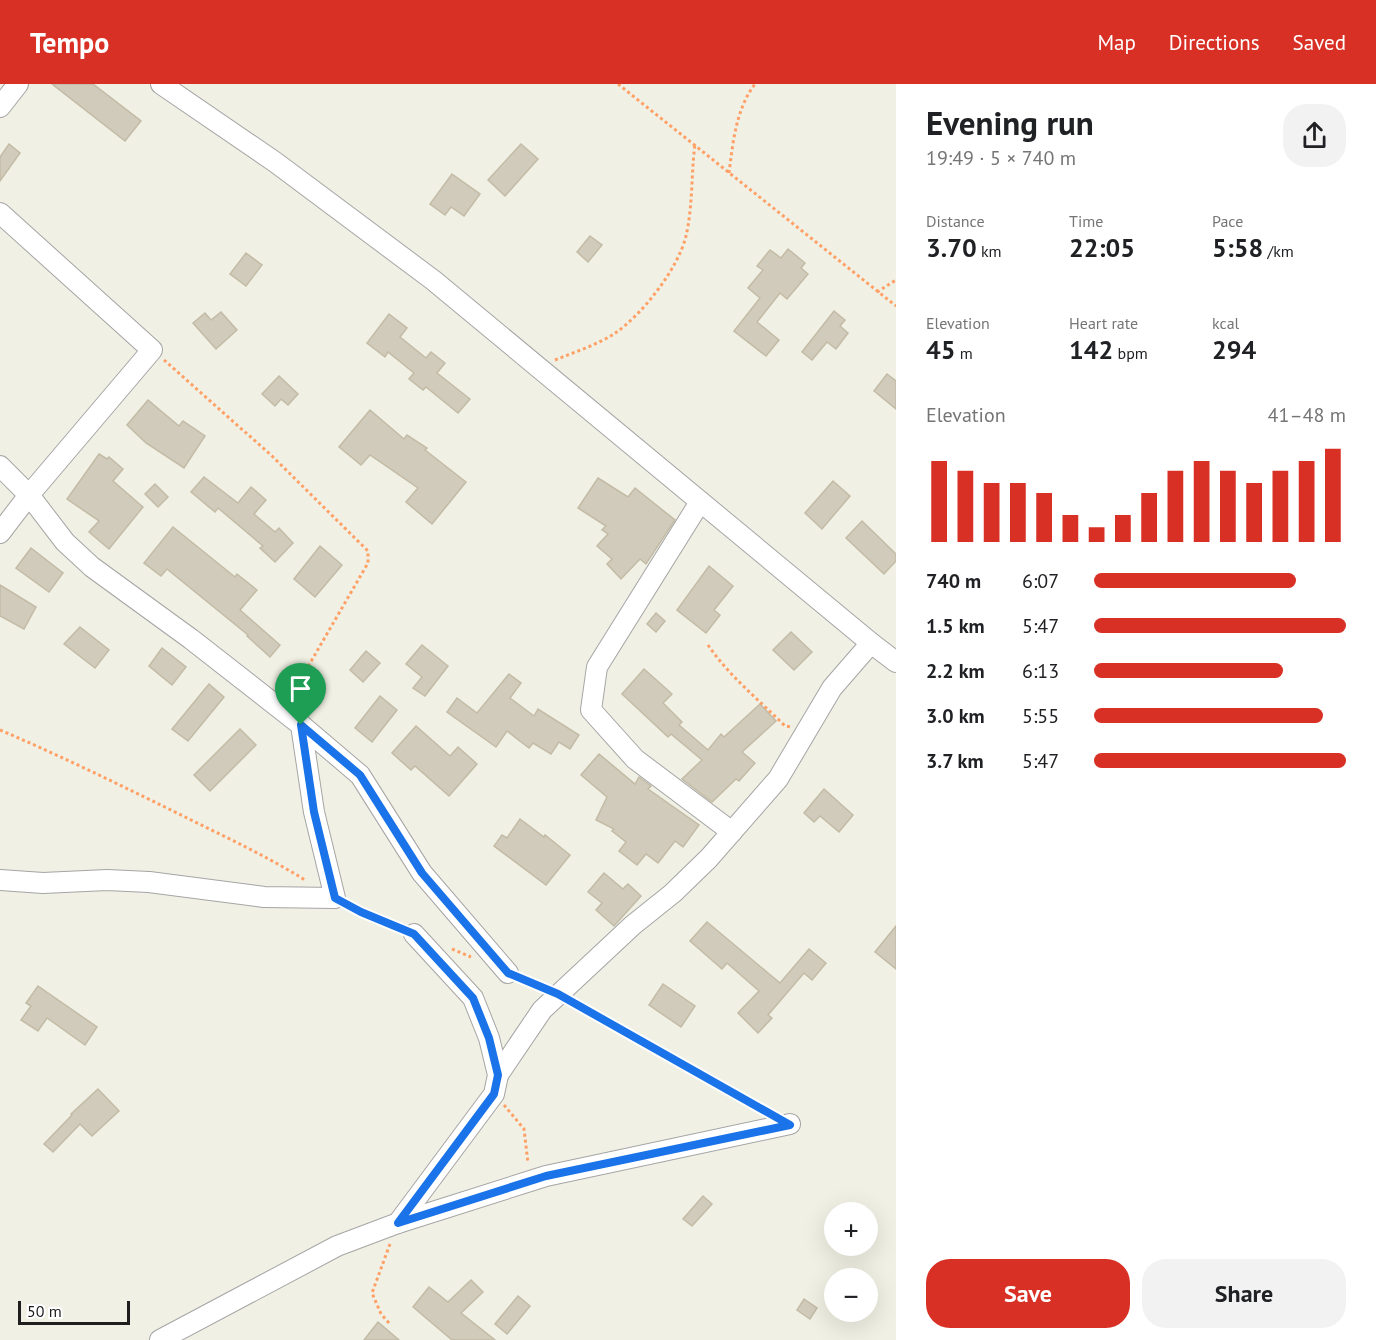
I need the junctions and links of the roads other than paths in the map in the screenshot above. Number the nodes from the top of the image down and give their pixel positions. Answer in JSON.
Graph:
{"nodes":[{"id":1,"x":18,"y":84,"type":"edge"},
{"id":2,"x":161,"y":84,"type":"edge"},
{"id":3,"x":0,"y":108,"type":"edge"},
{"id":4,"x":0,"y":213,"type":"edge"},
{"id":5,"x":0,"y":466,"type":"edge"},
{"id":6,"x":29,"y":495,"type":"junction"},
{"id":7,"x":700,"y":502,"type":"junction"},
{"id":8,"x":0,"y":533,"type":"edge"},
{"id":9,"x":871,"y":644,"type":"junction"},
{"id":10,"x":896,"y":662,"type":"edge"},
{"id":11,"x":301,"y":725,"type":"junction"},
{"id":12,"x":732,"y":832,"type":"junction"},
{"id":13,"x":0,"y":880,"type":"edge"},
{"id":14,"x":414,"y":934,"type":"road end"},
{"id":15,"x":508,"y":973,"type":"road end"},
{"id":16,"x":496,"y":1084,"type":"junction"},
{"id":17,"x":790,"y":1125,"type":"road end"},
{"id":18,"x":398,"y":1223,"type":"junction"},
{"id":19,"x":160,"y":1340,"type":"edge"}],
"edges":[{"from":1,"to":3,"type":"street"},
{"from":2,"to":7,"type":"street"},
{"from":4,"to":6,"type":"street"},
{"from":5,"to":6,"type":"street"},
{"from":6,"to":8,"type":"street"},
{"from":6,"to":11,"type":"street"},
{"from":7,"to":9,"type":"street"},
{"from":7,"to":12,"type":"street"},
{"from":9,"to":10,"type":"street"},
{"from":9,"to":12,"type":"street"},
{"from":11,"to":13,"type":"street"},
{"from":11,"to":15,"type":"street"},
{"from":12,"to":16,"type":"street"},
{"from":14,"to":16,"type":"street"},
{"from":16,"to":18,"type":"street"},
{"from":17,"to":18,"type":"street"},
{"from":18,"to":19,"type":"street"}]}
